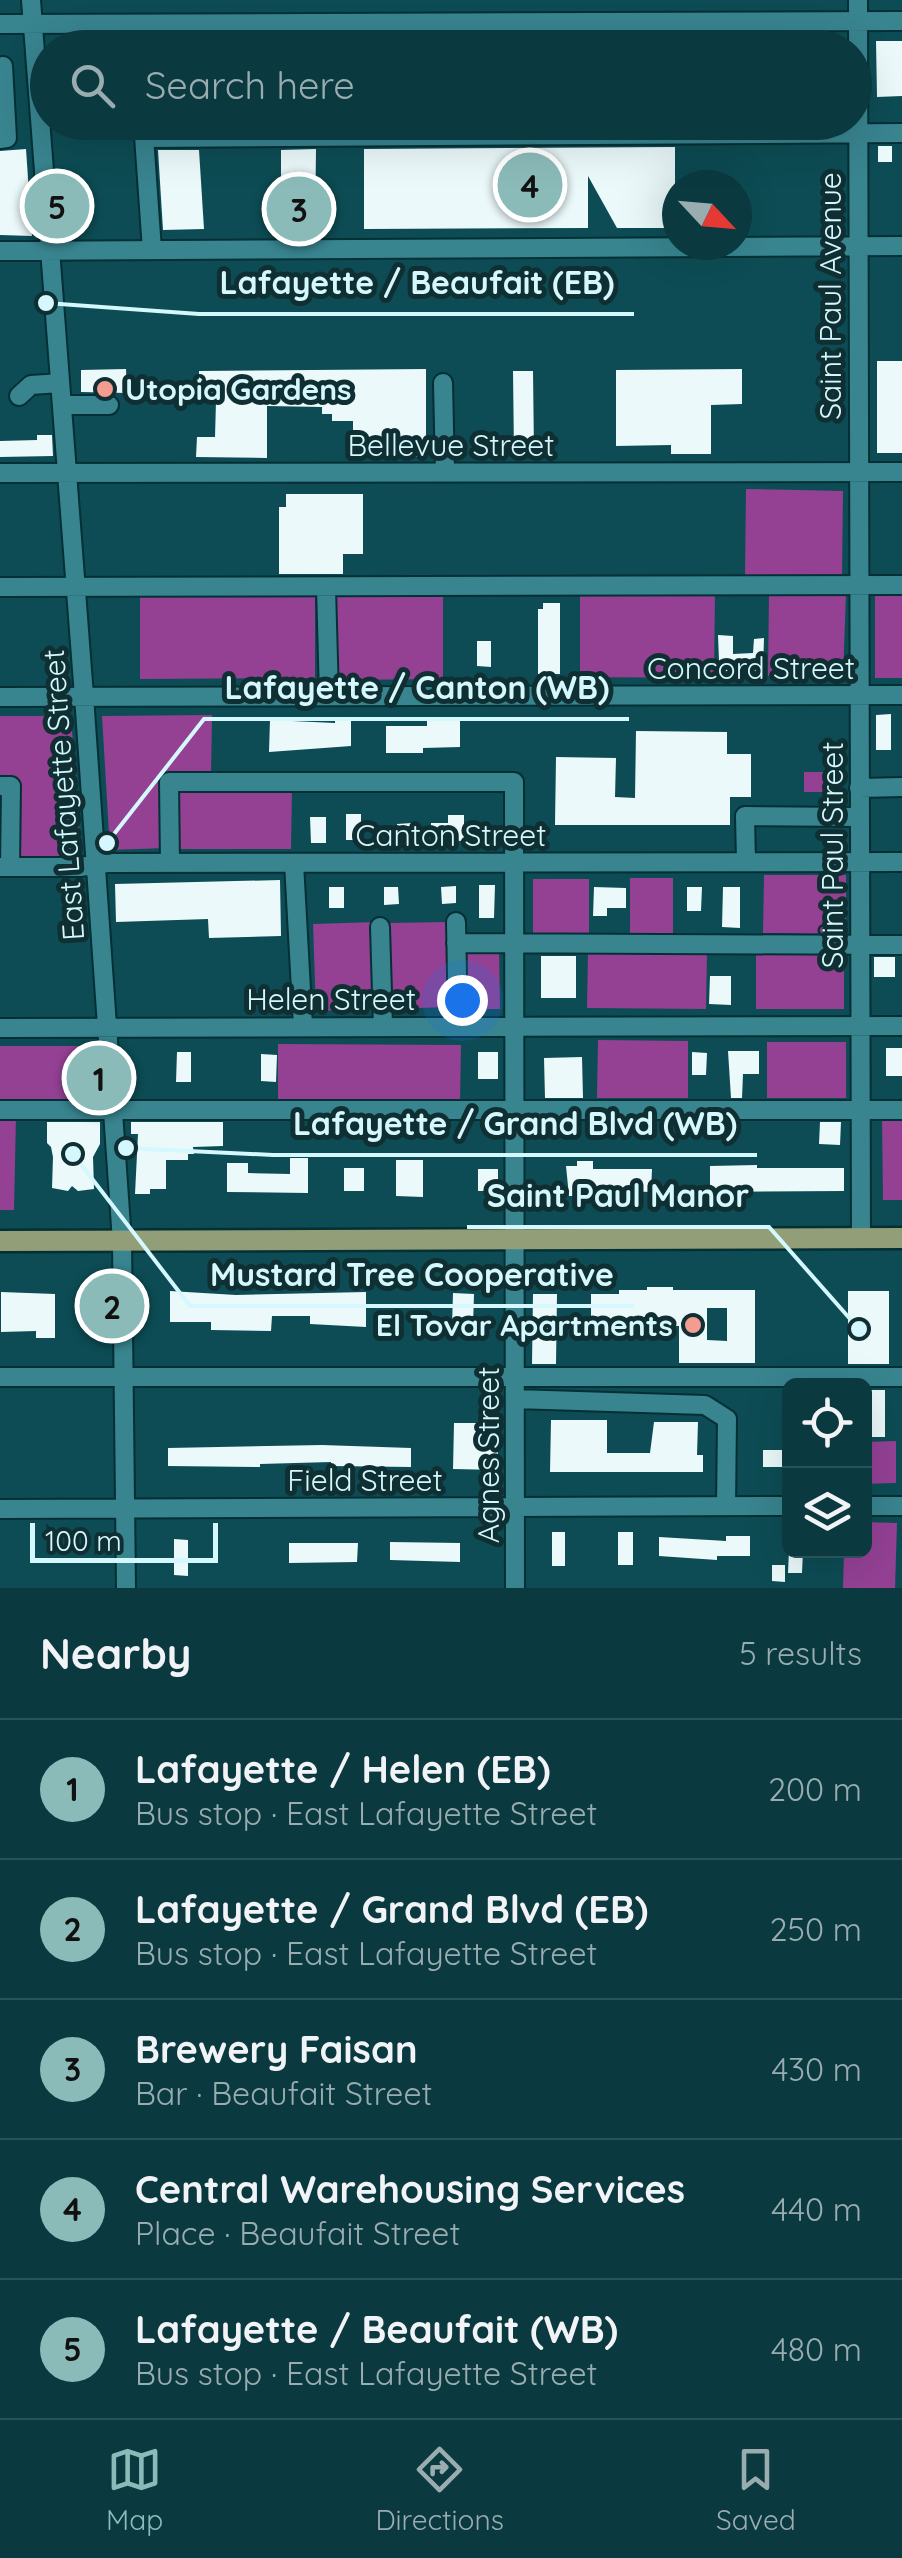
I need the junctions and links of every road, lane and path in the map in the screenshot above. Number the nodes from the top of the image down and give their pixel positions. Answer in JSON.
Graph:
{"nodes":[{"id":1,"x":31,"y":0,"type":"edge"},
{"id":2,"x":858,"y":0,"type":"edge"},
{"id":3,"x":858,"y":21,"type":"junction"},
{"id":4,"x":902,"y":21,"type":"edge"},
{"id":5,"x":0,"y":24,"type":"edge"},
{"id":6,"x":32,"y":24,"type":"junction"},
{"id":7,"x":136,"y":26,"type":"junction"},
{"id":8,"x":33,"y":30,"type":"edge"},
{"id":9,"x":136,"y":30,"type":"edge"},
{"id":10,"x":858,"y":30,"type":"edge"},
{"id":11,"x":30,"y":65,"type":"edge"},
{"id":12,"x":2,"y":66,"type":"edge"},
{"id":13,"x":872,"y":133,"type":"edge"},
{"id":14,"x":902,"y":133,"type":"edge"},
{"id":15,"x":4,"y":139,"type":"edge"},
{"id":16,"x":42,"y":140,"type":"edge"},
{"id":17,"x":144,"y":140,"type":"edge"},
{"id":18,"x":857,"y":140,"type":"edge"},
{"id":19,"x":42,"y":143,"type":"junction"},
{"id":20,"x":857,"y":246,"type":"junction"},
{"id":21,"x":902,"y":246,"type":"edge"},
{"id":22,"x":152,"y":250,"type":"junction"},
{"id":23,"x":0,"y":252,"type":"edge"},
{"id":24,"x":50,"y":252,"type":"junction"},
{"id":25,"x":60,"y":383,"type":"junction"},
{"id":26,"x":443,"y":383,"type":"dead end"},
{"id":27,"x":18,"y":396,"type":"dead end"},
{"id":28,"x":62,"y":405,"type":"junction"},
{"id":29,"x":110,"y":405,"type":"dead end"},
{"id":30,"x":445,"y":472,"type":"junction"},
{"id":31,"x":858,"y":472,"type":"junction"},
{"id":32,"x":902,"y":472,"type":"edge"},
{"id":33,"x":67,"y":473,"type":"junction"},
{"id":34,"x":0,"y":474,"type":"edge"},
{"id":35,"x":858,"y":585,"type":"junction"},
{"id":36,"x":902,"y":585,"type":"edge"},
{"id":37,"x":0,"y":587,"type":"edge"},
{"id":38,"x":76,"y":587,"type":"junction"},
{"id":39,"x":326,"y":588,"type":"junction"},
{"id":40,"x":859,"y":695,"type":"junction"},
{"id":41,"x":902,"y":695,"type":"edge"},
{"id":42,"x":0,"y":696,"type":"edge"},
{"id":43,"x":84,"y":696,"type":"junction"},
{"id":44,"x":328,"y":696,"type":"junction"},
{"id":45,"x":0,"y":786,"type":"edge"},
{"id":46,"x":859,"y":788,"type":"junction"},
{"id":47,"x":902,"y":788,"type":"edge"},
{"id":48,"x":859,"y":816,"type":"junction"},
{"id":49,"x":514,"y":862,"type":"junction"},
{"id":50,"x":746,"y":862,"type":"junction"},
{"id":51,"x":859,"y":862,"type":"junction"},
{"id":52,"x":902,"y":862,"type":"edge"},
{"id":53,"x":170,"y":863,"type":"junction"},
{"id":54,"x":294,"y":863,"type":"junction"},
{"id":55,"x":95,"y":865,"type":"junction"},
{"id":56,"x":5,"y":867,"type":"edge"},
{"id":57,"x":456,"y":922,"type":"dead end"},
{"id":58,"x":380,"y":927,"type":"dead end"},
{"id":59,"x":456,"y":943,"type":"junction"},
{"id":60,"x":515,"y":944,"type":"junction"},
{"id":61,"x":859,"y":945,"type":"junction"},
{"id":62,"x":902,"y":945,"type":"edge"},
{"id":63,"x":303,"y":1026,"type":"junction"},
{"id":64,"x":383,"y":1026,"type":"junction"},
{"id":65,"x":458,"y":1026,"type":"junction"},
{"id":66,"x":515,"y":1026,"type":"junction"},
{"id":67,"x":860,"y":1026,"type":"junction"},
{"id":68,"x":902,"y":1026,"type":"edge"},
{"id":69,"x":107,"y":1027,"type":"junction"},
{"id":70,"x":0,"y":1028,"type":"edge"},
{"id":71,"x":515,"y":1109,"type":"junction"},
{"id":72,"x":0,"y":1110,"type":"edge"},
{"id":73,"x":113,"y":1110,"type":"junction"},
{"id":74,"x":860,"y":1110,"type":"junction"},
{"id":75,"x":902,"y":1110,"type":"edge"},
{"id":76,"x":861,"y":1238,"type":"junction"},
{"id":77,"x":902,"y":1238,"type":"edge"},
{"id":78,"x":0,"y":1241,"type":"edge"},
{"id":79,"x":122,"y":1241,"type":"junction"},
{"id":80,"x":516,"y":1241,"type":"junction"},
{"id":81,"x":124,"y":1376,"type":"junction"},
{"id":82,"x":0,"y":1377,"type":"edge"},
{"id":83,"x":902,"y":1377,"type":"edge"},
{"id":84,"x":515,"y":1378,"type":"junction"},
{"id":85,"x":516,"y":1399,"type":"junction"},
{"id":86,"x":726,"y":1506,"type":"junction"},
{"id":87,"x":782,"y":1506,"type":"edge"},
{"id":88,"x":872,"y":1506,"type":"edge"},
{"id":89,"x":902,"y":1506,"type":"edge"},
{"id":90,"x":515,"y":1507,"type":"junction"},
{"id":91,"x":126,"y":1508,"type":"junction"},
{"id":92,"x":0,"y":1509,"type":"edge"},
{"id":93,"x":126,"y":1588,"type":"edge"},
{"id":94,"x":516,"y":1588,"type":"edge"}],
"edges":[{"from":1,"to":6,"type":"street","name":"East Lafayette Street"},
{"from":2,"to":3,"type":"street","name":"Saint Paul Avenue"},
{"from":3,"to":4,"type":"street"},
{"from":3,"to":7,"type":"street"},
{"from":3,"to":10,"type":"street","name":"Saint Paul Avenue"},
{"from":5,"to":6,"type":"street"},
{"from":6,"to":7,"type":"street"},
{"from":6,"to":8,"type":"street","name":"East Lafayette Street"},
{"from":7,"to":9,"type":"street"},
{"from":11,"to":12,"type":"street"},
{"from":12,"to":15,"type":"street"},
{"from":13,"to":14,"type":"street"},
{"from":15,"to":19,"type":"street"},
{"from":16,"to":19,"type":"street","name":"East Lafayette Street"},
{"from":17,"to":22,"type":"street"},
{"from":18,"to":20,"type":"street","name":"Saint Paul Avenue"},
{"from":19,"to":24,"type":"street","name":"East Lafayette Street"},
{"from":20,"to":21,"type":"street"},
{"from":20,"to":22,"type":"street"},
{"from":20,"to":31,"type":"street","name":"Saint Paul Avenue"},
{"from":22,"to":24,"type":"street"},
{"from":23,"to":24,"type":"street"},
{"from":24,"to":25,"type":"street","name":"East Lafayette Street"},
{"from":25,"to":27,"type":"street"},
{"from":25,"to":28,"type":"street","name":"East Lafayette Street"},
{"from":26,"to":30,"type":"street"},
{"from":28,"to":29,"type":"street"},
{"from":28,"to":33,"type":"street","name":"East Lafayette Street"},
{"from":30,"to":31,"type":"street","name":"Bellevue Street"},
{"from":30,"to":33,"type":"street","name":"Bellevue Street"},
{"from":31,"to":32,"type":"street","name":"Bellevue Street"},
{"from":31,"to":35,"type":"street","name":"Saint Paul Street"},
{"from":33,"to":34,"type":"street","name":"Bellevue Street"},
{"from":33,"to":38,"type":"street","name":"East Lafayette Street"},
{"from":35,"to":36,"type":"street"},
{"from":35,"to":39,"type":"street"},
{"from":35,"to":40,"type":"street","name":"Saint Paul Street"},
{"from":37,"to":38,"type":"street"},
{"from":38,"to":39,"type":"street"},
{"from":38,"to":43,"type":"street","name":"East Lafayette Street"},
{"from":39,"to":44,"type":"street"},
{"from":40,"to":41,"type":"street","name":"Concord Street"},
{"from":40,"to":44,"type":"street","name":"Concord Street"},
{"from":40,"to":46,"type":"street","name":"Saint Paul Street"},
{"from":42,"to":43,"type":"street","name":"Concord Street"},
{"from":43,"to":44,"type":"street","name":"Concord Street"},
{"from":43,"to":55,"type":"street","name":"East Lafayette Street"},
{"from":45,"to":56,"type":"street"},
{"from":46,"to":47,"type":"street"},
{"from":46,"to":48,"type":"street","name":"Saint Paul Street"},
{"from":48,"to":50,"type":"street"},
{"from":48,"to":51,"type":"street","name":"Saint Paul Street"},
{"from":49,"to":50,"type":"street","name":"Canton Street"},
{"from":49,"to":53,"type":"street","name":"Agnes Street"},
{"from":49,"to":54,"type":"street","name":"Canton Street"},
{"from":49,"to":60,"type":"street","name":"Agnes Street"},
{"from":50,"to":51,"type":"street","name":"Canton Street"},
{"from":51,"to":52,"type":"street","name":"Canton Street"},
{"from":51,"to":61,"type":"street","name":"Saint Paul Street"},
{"from":53,"to":54,"type":"street","name":"Canton Street"},
{"from":53,"to":55,"type":"street","name":"Canton Street"},
{"from":54,"to":63,"type":"street"},
{"from":55,"to":56,"type":"street","name":"Canton Street"},
{"from":55,"to":69,"type":"street","name":"East Lafayette Street"},
{"from":57,"to":59,"type":"street"},
{"from":58,"to":64,"type":"street"},
{"from":59,"to":60,"type":"street"},
{"from":59,"to":65,"type":"street"},
{"from":60,"to":61,"type":"street"},
{"from":60,"to":66,"type":"street","name":"Agnes Street"},
{"from":61,"to":62,"type":"street"},
{"from":61,"to":67,"type":"street","name":"Saint Paul Street"},
{"from":63,"to":64,"type":"street","name":"Helen Street"},
{"from":63,"to":69,"type":"street","name":"Helen Street"},
{"from":64,"to":65,"type":"street","name":"Helen Street"},
{"from":65,"to":66,"type":"street","name":"Helen Street"},
{"from":66,"to":67,"type":"street","name":"Helen Street"},
{"from":66,"to":71,"type":"street","name":"Agnes Street"},
{"from":67,"to":68,"type":"street","name":"Helen Street"},
{"from":67,"to":74,"type":"street","name":"Saint Paul Street"},
{"from":69,"to":70,"type":"street","name":"Helen Street"},
{"from":69,"to":73,"type":"street","name":"East Lafayette Street"},
{"from":71,"to":73,"type":"street"},
{"from":71,"to":74,"type":"street"},
{"from":71,"to":80,"type":"street","name":"Agnes Street"},
{"from":72,"to":73,"type":"street"},
{"from":73,"to":79,"type":"street","name":"East Lafayette Street"},
{"from":74,"to":75,"type":"street"},
{"from":74,"to":76,"type":"street","name":"Saint Paul Street"},
{"from":76,"to":77,"type":"main road"},
{"from":76,"to":80,"type":"main road"},
{"from":78,"to":79,"type":"main road"},
{"from":79,"to":80,"type":"main road"},
{"from":79,"to":81,"type":"street","name":"East Lafayette Street"},
{"from":80,"to":84,"type":"street","name":"Agnes Street"},
{"from":81,"to":82,"type":"street"},
{"from":81,"to":84,"type":"street"},
{"from":81,"to":91,"type":"street","name":"East Lafayette Street"},
{"from":83,"to":84,"type":"street"},
{"from":84,"to":85,"type":"street","name":"Agnes Street"},
{"from":85,"to":86,"type":"street"},
{"from":85,"to":90,"type":"street","name":"Agnes Street"},
{"from":86,"to":87,"type":"street","name":"Field Street"},
{"from":86,"to":90,"type":"street","name":"Field Street"},
{"from":88,"to":89,"type":"street"},
{"from":90,"to":91,"type":"street","name":"Field Street"},
{"from":90,"to":94,"type":"street","name":"Agnes Street"},
{"from":91,"to":92,"type":"street","name":"Field Street"},
{"from":91,"to":93,"type":"street","name":"East Lafayette Street"}]}
